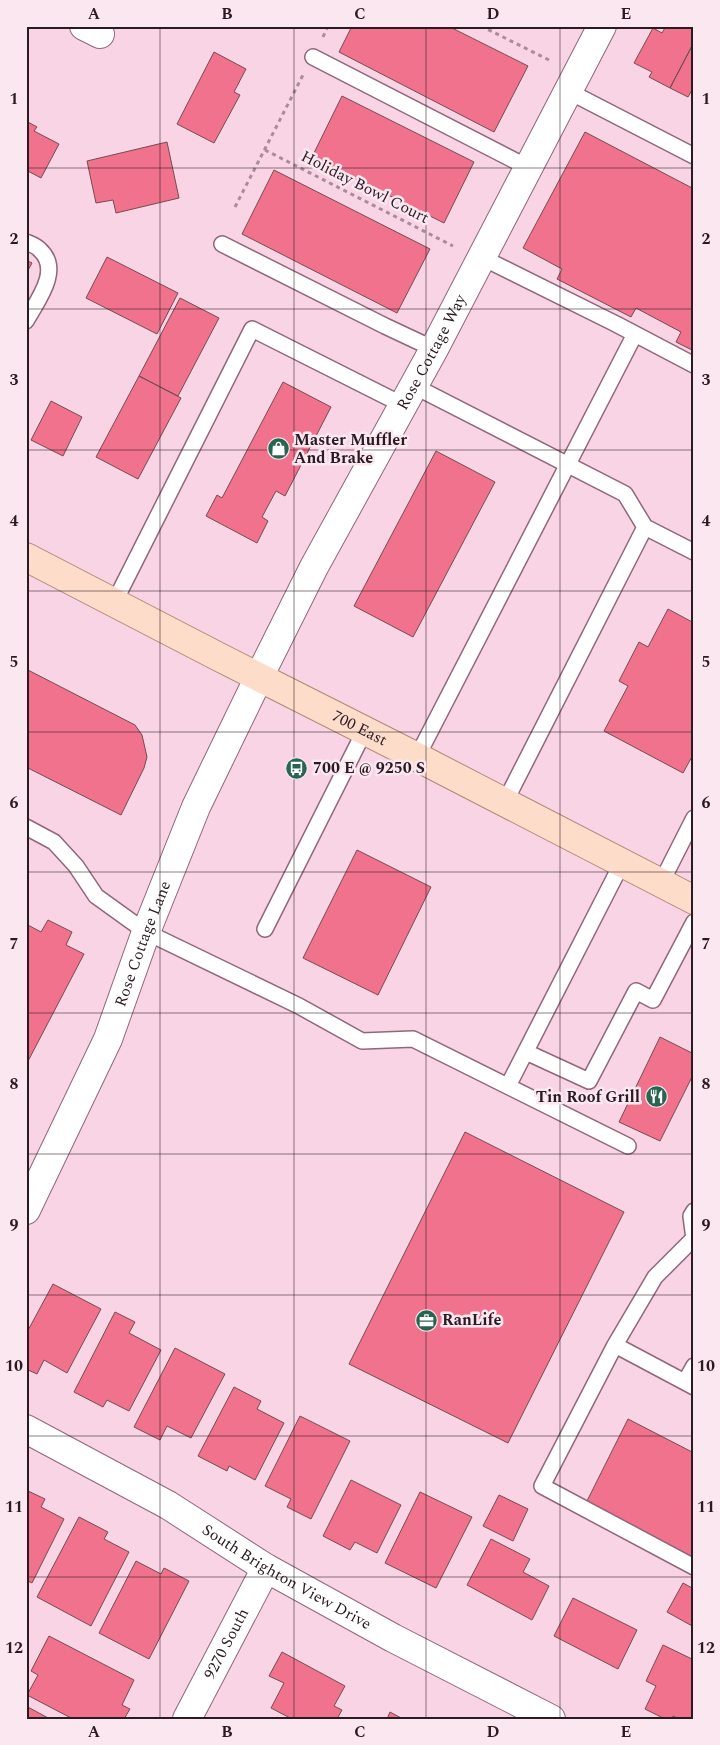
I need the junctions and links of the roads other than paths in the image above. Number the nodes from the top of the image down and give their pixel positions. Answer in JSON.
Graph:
{"nodes":[{"id":1,"x":602,"y":26,"type":"edge"},
{"id":2,"x":312,"y":57,"type":"dead end"},
{"id":3,"x":568,"y":92,"type":"junction"},
{"id":4,"x":694,"y":156,"type":"edge"},
{"id":5,"x":529,"y":168,"type":"junction"},
{"id":6,"x":26,"y":242,"type":"edge"},
{"id":7,"x":222,"y":244,"type":"dead end"},
{"id":8,"x":481,"y":258,"type":"junction"},
{"id":9,"x":26,"y":321,"type":"edge"},
{"id":10,"x":635,"y":334,"type":"junction"},
{"id":11,"x":434,"y":349,"type":"junction"},
{"id":12,"x":694,"y":365,"type":"edge"},
{"id":13,"x":408,"y":396,"type":"junction"},
{"id":14,"x":567,"y":464,"type":"junction"},
{"id":15,"x":645,"y":527,"type":"junction"},
{"id":16,"x":694,"y":552,"type":"edge"},
{"id":17,"x":26,"y":556,"type":"edge"},
{"id":18,"x":114,"y":603,"type":"junction"},
{"id":19,"x":259,"y":677,"type":"junction"},
{"id":20,"x":365,"y":730,"type":"junction"},
{"id":21,"x":417,"y":757,"type":"junction"},
{"id":22,"x":505,"y":802,"type":"junction"},
{"id":23,"x":694,"y":818,"type":"edge"},
{"id":24,"x":26,"y":827,"type":"edge"},
{"id":25,"x":622,"y":863,"type":"junction"},
{"id":26,"x":661,"y":883,"type":"junction"},
{"id":27,"x":694,"y":900,"type":"edge"},
{"id":28,"x":694,"y":922,"type":"edge"},
{"id":29,"x":265,"y":928,"type":"dead end"},
{"id":30,"x":146,"y":932,"type":"junction"},
{"id":31,"x":526,"y":1052,"type":"junction"},
{"id":32,"x":508,"y":1086,"type":"junction"},
{"id":33,"x":628,"y":1146,"type":"dead end"},
{"id":34,"x":35,"y":1171,"type":"edge"},
{"id":35,"x":26,"y":1210,"type":"edge"},
{"id":36,"x":694,"y":1211,"type":"edge"},
{"id":37,"x":694,"y":1239,"type":"edge"},
{"id":38,"x":615,"y":1345,"type":"junction"},
{"id":39,"x":694,"y":1366,"type":"edge"},
{"id":40,"x":690,"y":1385,"type":"edge"},
{"id":41,"x":26,"y":1428,"type":"edge"},
{"id":42,"x":694,"y":1567,"type":"edge"},
{"id":43,"x":266,"y":1568,"type":"junction"},
{"id":44,"x":187,"y":1719,"type":"edge"},
{"id":45,"x":552,"y":1719,"type":"edge"}],
"edges":[{"from":1,"to":3,"type":"street","name":"Rose Cottage Way"},
{"from":2,"to":5,"type":"lane"},
{"from":3,"to":4,"type":"lane"},
{"from":3,"to":5,"type":"street","name":"Rose Cottage Way"},
{"from":5,"to":8,"type":"street","name":"Rose Cottage Way"},
{"from":6,"to":9,"type":"lane"},
{"from":7,"to":11,"type":"lane"},
{"from":8,"to":10,"type":"lane"},
{"from":8,"to":11,"type":"street","name":"Rose Cottage Way"},
{"from":10,"to":12,"type":"lane"},
{"from":10,"to":14,"type":"lane"},
{"from":11,"to":13,"type":"street","name":"Rose Cottage Way"},
{"from":13,"to":14,"type":"lane"},
{"from":13,"to":18,"type":"lane"},
{"from":13,"to":19,"type":"street","name":"Rose Cottage Way"},
{"from":14,"to":15,"type":"lane"},
{"from":14,"to":21,"type":"lane"},
{"from":15,"to":16,"type":"lane"},
{"from":15,"to":22,"type":"lane"},
{"from":17,"to":18,"type":"main road","name":"700 East"},
{"from":18,"to":19,"type":"main road","name":"700 East"},
{"from":19,"to":20,"type":"main road","name":"700 East"},
{"from":19,"to":30,"type":"street","name":"Rose Cottage Lane"},
{"from":20,"to":21,"type":"main road","name":"700 East"},
{"from":20,"to":29,"type":"lane"},
{"from":21,"to":22,"type":"main road","name":"700 East"},
{"from":22,"to":25,"type":"main road","name":"700 East"},
{"from":23,"to":26,"type":"lane"},
{"from":24,"to":30,"type":"lane"},
{"from":25,"to":26,"type":"main road","name":"700 East"},
{"from":25,"to":31,"type":"lane"},
{"from":26,"to":27,"type":"main road","name":"700 East"},
{"from":28,"to":31,"type":"lane"},
{"from":30,"to":32,"type":"lane"},
{"from":30,"to":34,"type":"street","name":"Rose Cottage Lane"},
{"from":31,"to":32,"type":"lane"},
{"from":32,"to":33,"type":"lane"},
{"from":34,"to":35,"type":"street","name":"Rose Cottage Lane"},
{"from":36,"to":37,"type":"lane"},
{"from":37,"to":38,"type":"lane"},
{"from":38,"to":40,"type":"lane"},
{"from":38,"to":42,"type":"lane"},
{"from":39,"to":40,"type":"lane"},
{"from":41,"to":43,"type":"street","name":"South Brighton View Drive"},
{"from":43,"to":44,"type":"street","name":"9270 South"},
{"from":43,"to":45,"type":"street","name":"South Brighton View Drive"}]}
